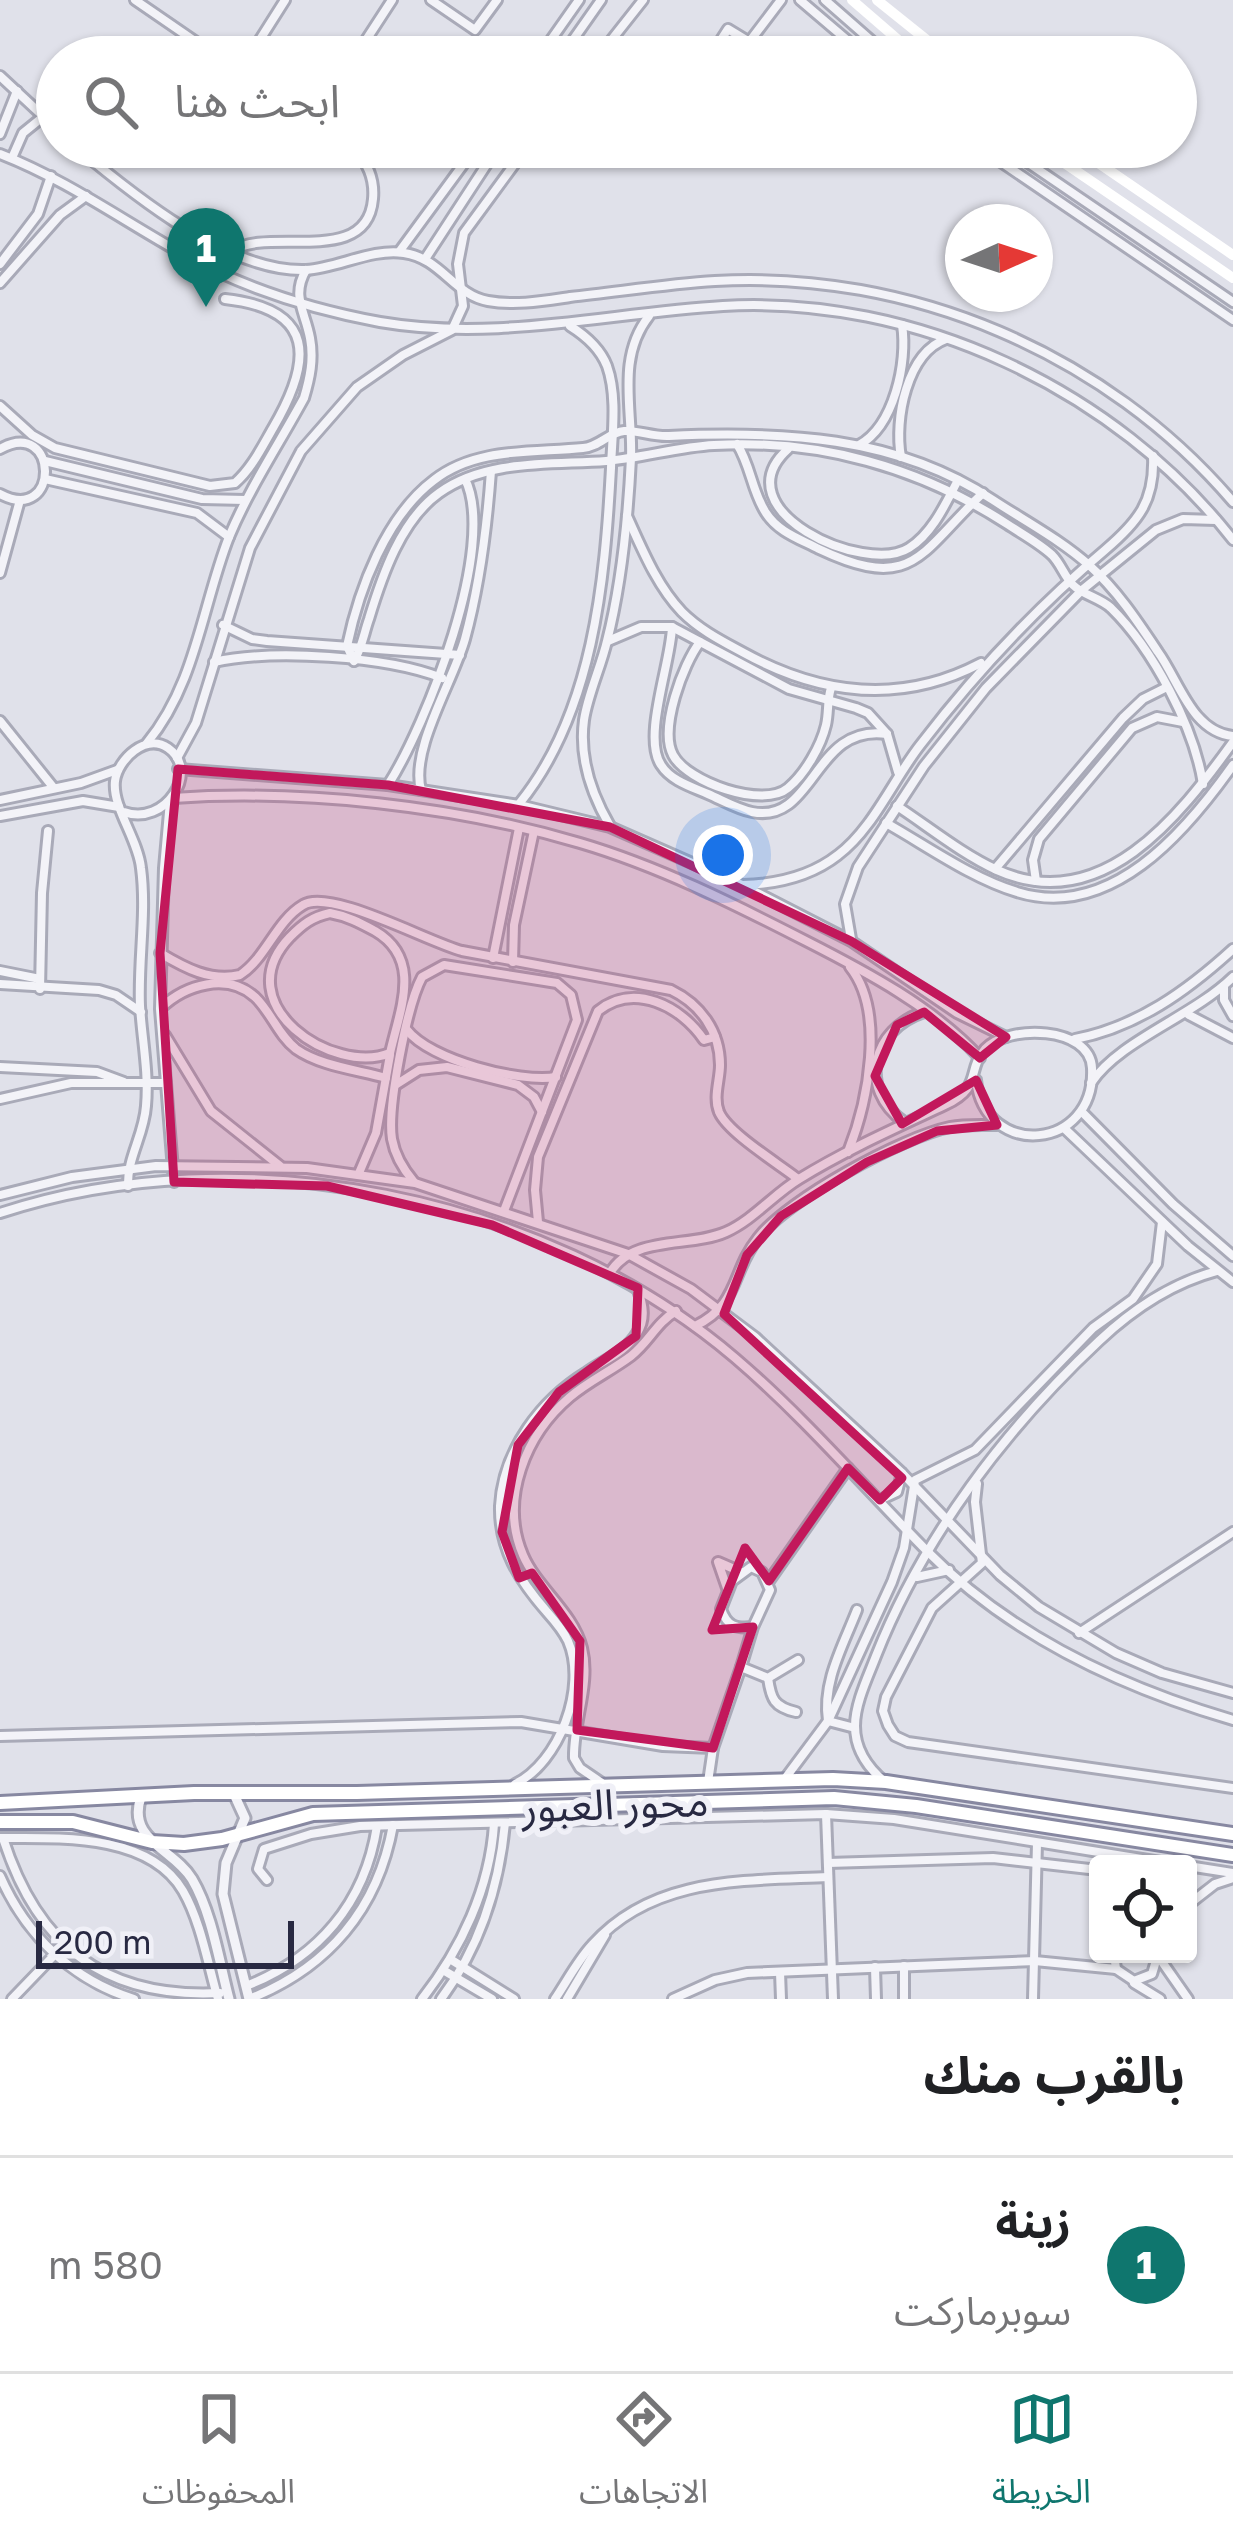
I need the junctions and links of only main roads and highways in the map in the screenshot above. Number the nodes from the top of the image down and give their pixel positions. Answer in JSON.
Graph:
{"nodes":[{"id":1,"x":852,"y":0,"type":"edge"},
{"id":2,"x":878,"y":0,"type":"edge"},
{"id":3,"x":894,"y":36,"type":"edge"},
{"id":4,"x":922,"y":36,"type":"edge"},
{"id":5,"x":1072,"y":168,"type":"edge"},
{"id":6,"x":1106,"y":168,"type":"edge"},
{"id":7,"x":1203,"y":235,"type":"junction"},
{"id":8,"x":1192,"y":250,"type":"junction"},
{"id":9,"x":1233,"y":255,"type":"edge"},
{"id":10,"x":1233,"y":278,"type":"edge"},
{"id":11,"x":0,"y":1803,"type":"edge"},
{"id":12,"x":916,"y":1806,"type":"junction"},
{"id":13,"x":0,"y":1822,"type":"edge"},
{"id":14,"x":913,"y":1822,"type":"road end"},
{"id":15,"x":1233,"y":1834,"type":"edge"},
{"id":16,"x":1233,"y":1855,"type":"edge"}],
"edges":[{"from":1,"to":3,"type":"main road"},
{"from":2,"to":4,"type":"main road"},
{"from":5,"to":8,"type":"main road"},
{"from":6,"to":7,"type":"main road"},
{"from":7,"to":8,"type":"main road"},
{"from":7,"to":9,"type":"main road"},
{"from":8,"to":10,"type":"main road"},
{"from":11,"to":15,"type":"highway","name":"محور العبور"},
{"from":12,"to":13,"type":"highway","name":"محور العبور"},
{"from":12,"to":14,"type":"highway"},
{"from":12,"to":16,"type":"highway","name":"محور العبور"}]}
